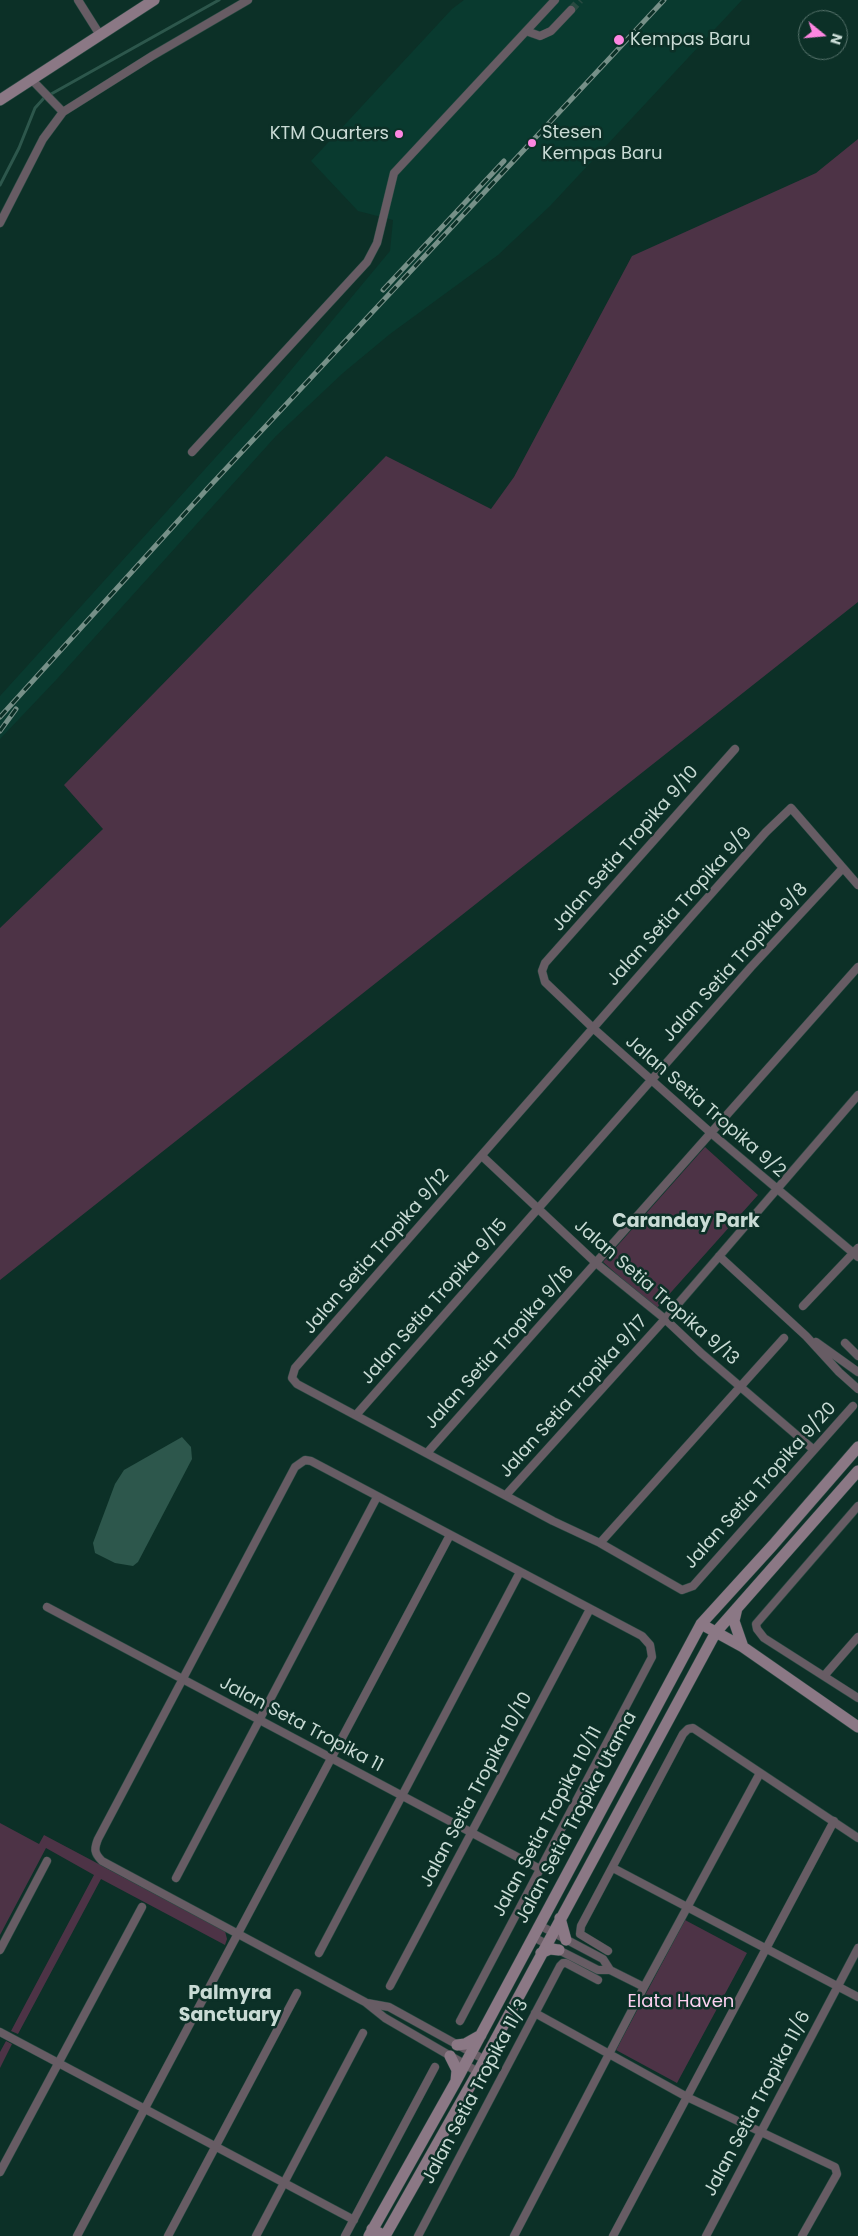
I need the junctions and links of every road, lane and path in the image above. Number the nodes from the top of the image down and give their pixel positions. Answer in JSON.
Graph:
{"nodes":[{"id":1,"x":78,"y":0,"type":"edge"},
{"id":2,"x":154,"y":0,"type":"edge"},
{"id":3,"x":248,"y":0,"type":"edge"},
{"id":4,"x":555,"y":0,"type":"edge"},
{"id":5,"x":572,"y":10,"type":"tunnel mouth"},
{"id":6,"x":526,"y":31,"type":"junction"},
{"id":7,"x":100,"y":35,"type":"junction"},
{"id":8,"x":36,"y":84,"type":"junction"},
{"id":9,"x":0,"y":100,"type":"edge"},
{"id":10,"x":61,"y":110,"type":"junction"},
{"id":11,"x":0,"y":223,"type":"edge"},
{"id":12,"x":192,"y":452,"type":"dead end"},
{"id":13,"x":735,"y":749,"type":"dead end"},
{"id":14,"x":843,"y":868,"type":"junction"},
{"id":15,"x":858,"y":885,"type":"edge"},
{"id":16,"x":858,"y":967,"type":"edge"},
{"id":17,"x":542,"y":972,"type":"joint"},
{"id":18,"x":593,"y":1028,"type":"junction"},
{"id":19,"x":651,"y":1079,"type":"junction"},
{"id":20,"x":858,"y":1095,"type":"edge"},
{"id":21,"x":711,"y":1133,"type":"junction"},
{"id":22,"x":482,"y":1156,"type":"junction"},
{"id":23,"x":776,"y":1189,"type":"junction"},
{"id":24,"x":537,"y":1208,"type":"junction"},
{"id":25,"x":856,"y":1253,"type":"edge"},
{"id":26,"x":719,"y":1256,"type":"junction"},
{"id":27,"x":596,"y":1263,"type":"junction"},
{"id":28,"x":803,"y":1306,"type":"dead end"},
{"id":29,"x":665,"y":1319,"type":"junction"},
{"id":30,"x":806,"y":1336,"type":"junction"},
{"id":31,"x":784,"y":1338,"type":"dead end"},
{"id":32,"x":845,"y":1343,"type":"dead end"},
{"id":33,"x":858,"y":1356,"type":"edge"},
{"id":34,"x":858,"y":1372,"type":"edge"},
{"id":35,"x":740,"y":1386,"type":"junction"},
{"id":36,"x":858,"y":1389,"type":"edge"},
{"id":37,"x":853,"y":1406,"type":"dead end"},
{"id":38,"x":356,"y":1415,"type":"junction"},
{"id":39,"x":858,"y":1447,"type":"edge"},
{"id":40,"x":814,"y":1450,"type":"junction"},
{"id":41,"x":427,"y":1453,"type":"junction"},
{"id":42,"x":858,"y":1471,"type":"edge"},
{"id":43,"x":506,"y":1495,"type":"junction"},
{"id":44,"x":377,"y":1497,"type":"junction"},
{"id":45,"x":858,"y":1506,"type":"edge"},
{"id":46,"x":450,"y":1535,"type":"junction"},
{"id":47,"x":600,"y":1543,"type":"junction"},
{"id":48,"x":520,"y":1572,"type":"junction"},
{"id":49,"x":47,"y":1607,"type":"dead end"},
{"id":50,"x":737,"y":1607,"type":"junction"},
{"id":51,"x":590,"y":1609,"type":"junction"},
{"id":52,"x":701,"y":1624,"type":"junction"},
{"id":53,"x":716,"y":1632,"type":"junction"},
{"id":54,"x":858,"y":1637,"type":"edge"},
{"id":55,"x":743,"y":1647,"type":"junction"},
{"id":56,"x":824,"y":1676,"type":"junction"},
{"id":57,"x":183,"y":1678,"type":"junction"},
{"id":58,"x":858,"y":1698,"type":"edge"},
{"id":59,"x":260,"y":1719,"type":"junction"},
{"id":60,"x":858,"y":1727,"type":"edge"},
{"id":61,"x":332,"y":1758,"type":"junction"},
{"id":62,"x":760,"y":1773,"type":"junction"},
{"id":63,"x":402,"y":1797,"type":"junction"},
{"id":64,"x":834,"y":1821,"type":"junction"},
{"id":65,"x":471,"y":1833,"type":"junction"},
{"id":66,"x":858,"y":1838,"type":"edge"},
{"id":67,"x":47,"y":1861,"type":"dead end"},
{"id":68,"x":612,"y":1868,"type":"junction"},
{"id":69,"x":540,"y":1870,"type":"junction"},
{"id":70,"x":176,"y":1878,"type":"dead end"},
{"id":71,"x":142,"y":1907,"type":"dead end"},
{"id":72,"x":687,"y":1908,"type":"junction"},
{"id":73,"x":560,"y":1918,"type":"junction"},
{"id":74,"x":539,"y":1925,"type":"junction"},
{"id":75,"x":552,"y":1932,"type":"junction"},
{"id":76,"x":238,"y":1934,"type":"junction"},
{"id":77,"x":533,"y":1937,"type":"junction"},
{"id":78,"x":566,"y":1940,"type":"junction"},
{"id":79,"x":858,"y":1948,"type":"edge"},
{"id":80,"x":544,"y":1949,"type":"junction"},
{"id":81,"x":765,"y":1949,"type":"junction"},
{"id":82,"x":0,"y":1950,"type":"edge"},
{"id":83,"x":560,"y":1950,"type":"joint"},
{"id":84,"x":587,"y":1950,"type":"junction"},
{"id":85,"x":608,"y":1951,"type":"dead end"},
{"id":86,"x":319,"y":1953,"type":"dead end"},
{"id":87,"x":581,"y":1961,"type":"junction"},
{"id":88,"x":610,"y":1970,"type":"junction"},
{"id":89,"x":598,"y":1980,"type":"dead end"},
{"id":90,"x":390,"y":1986,"type":"dead end"},
{"id":91,"x":644,"y":1987,"type":"junction"},
{"id":92,"x":837,"y":1987,"type":"junction"},
{"id":93,"x":297,"y":1993,"type":"dead end"},
{"id":94,"x":858,"y":1997,"type":"edge"},
{"id":95,"x":365,"y":2002,"type":"junction"},
{"id":96,"x":535,"y":2013,"type":"junction"},
{"id":97,"x":460,"y":2022,"type":"dead end"},
{"id":98,"x":426,"y":2028,"type":"junction"},
{"id":99,"x":0,"y":2032,"type":"edge"},
{"id":100,"x":363,"y":2033,"type":"dead end"},
{"id":101,"x":481,"y":2035,"type":"junction"},
{"id":102,"x":421,"y":2039,"type":"junction"},
{"id":103,"x":457,"y":2045,"type":"junction"},
{"id":104,"x":471,"y":2053,"type":"junction"},
{"id":105,"x":608,"y":2055,"type":"junction"},
{"id":106,"x":450,"y":2056,"type":"junction"},
{"id":107,"x":484,"y":2060,"type":"junction"},
{"id":108,"x":58,"y":2063,"type":"junction"},
{"id":109,"x":465,"y":2064,"type":"junction"},
{"id":110,"x":435,"y":2067,"type":"dead end"},
{"id":111,"x":478,"y":2072,"type":"junction"},
{"id":112,"x":455,"y":2083,"type":"junction"},
{"id":113,"x":686,"y":2097,"type":"junction"},
{"id":114,"x":145,"y":2110,"type":"junction"},
{"id":115,"x":760,"y":2133,"type":"junction"},
{"id":116,"x":216,"y":2147,"type":"junction"},
{"id":117,"x":0,"y":2172,"type":"edge"},
{"id":118,"x":284,"y":2183,"type":"junction"},
{"id":119,"x":354,"y":2220,"type":"junction"},
{"id":120,"x":370,"y":2233,"type":"edge"},
{"id":121,"x":77,"y":2236,"type":"edge"},
{"id":122,"x":168,"y":2236,"type":"edge"},
{"id":123,"x":256,"y":2236,"type":"edge"},
{"id":124,"x":345,"y":2236,"type":"edge"},
{"id":125,"x":385,"y":2236,"type":"edge"},
{"id":126,"x":418,"y":2236,"type":"edge"},
{"id":127,"x":514,"y":2236,"type":"edge"},
{"id":128,"x":614,"y":2236,"type":"edge"},
{"id":129,"x":706,"y":2236,"type":"edge"},
{"id":130,"x":802,"y":2236,"type":"edge"}],
"edges":[{"from":1,"to":7,"type":"street"},
{"from":2,"to":7,"type":"main road"},
{"from":3,"to":10,"type":"street"},
{"from":4,"to":6,"type":"street"},
{"from":5,"to":6,"type":"street"},
{"from":6,"to":12,"type":"street"},
{"from":7,"to":8,"type":"main road"},
{"from":8,"to":9,"type":"main road"},
{"from":8,"to":10,"type":"street"},
{"from":10,"to":11,"type":"street"},
{"from":13,"to":17,"type":"street","name":"Jalan Setia Tropika 9/10"},
{"from":14,"to":15,"type":"street"},
{"from":14,"to":18,"type":"street","name":"Jalan Setia Tropika 9/9"},
{"from":14,"to":19,"type":"street","name":"Jalan Setia Tropika 9/8"},
{"from":16,"to":21,"type":"street","name":"Jalan Setia Tropika 9/16"},
{"from":17,"to":18,"type":"street","name":"Jalan Setia Tropika 9/2"},
{"from":18,"to":19,"type":"street","name":"Jalan Setia Tropika 9/2"},
{"from":18,"to":22,"type":"street","name":"Jalan Setia Tropika 9/9"},
{"from":19,"to":21,"type":"street","name":"Jalan Setia Tropika 9/2"},
{"from":19,"to":24,"type":"street","name":"Jalan Setia Tropika 9/8"},
{"from":20,"to":23,"type":"street","name":"Jalan Setia Tropika 9/17"},
{"from":21,"to":23,"type":"street","name":"Jalan Setia Tropika 9/2"},
{"from":21,"to":27,"type":"street","name":"Jalan Setia Tropika 9/16"},
{"from":22,"to":24,"type":"street","name":"Jalan Setia Tropika 9/13"},
{"from":22,"to":38,"type":"street","name":"Jalan Setia Tropika 9/12"},
{"from":23,"to":25,"type":"street","name":"Jalan Setia Tropika 9/2"},
{"from":23,"to":26,"type":"street","name":"Jalan Setia Tropika 9/17"},
{"from":24,"to":27,"type":"street","name":"Jalan Setia Tropika 9/13"},
{"from":24,"to":38,"type":"street","name":"Jalan Setia Tropika 9/15"},
{"from":25,"to":28,"type":"street"},
{"from":26,"to":29,"type":"street","name":"Jalan Setia Tropika 9/17"},
{"from":26,"to":30,"type":"street"},
{"from":27,"to":29,"type":"street","name":"Jalan Setia Tropika 9/13"},
{"from":27,"to":41,"type":"street","name":"Jalan Setia Tropika 9/16"},
{"from":29,"to":35,"type":"street","name":"Jalan Setia Tropika 9/13"},
{"from":29,"to":43,"type":"street","name":"Jalan Setia Tropika 9/17"},
{"from":30,"to":34,"type":"street"},
{"from":30,"to":36,"type":"street"},
{"from":31,"to":35,"type":"street"},
{"from":32,"to":33,"type":"street"},
{"from":35,"to":40,"type":"street","name":"Jalan Setia Tropika 9/13"},
{"from":35,"to":47,"type":"street"},
{"from":37,"to":40,"type":"street","name":"Jalan Setia Tropika 9/20"},
{"from":38,"to":41,"type":"street"},
{"from":39,"to":52,"type":"main road","name":"Jalan Setia Tropika Utama"},
{"from":40,"to":47,"type":"street","name":"Jalan Setia Tropika 9/20"},
{"from":41,"to":43,"type":"street"},
{"from":42,"to":50,"type":"main road","name":"Jalan Setia Tropika Utama"},
{"from":43,"to":47,"type":"street"},
{"from":44,"to":46,"type":"street"},
{"from":44,"to":57,"type":"street"},
{"from":44,"to":59,"type":"street"},
{"from":45,"to":56,"type":"street"},
{"from":46,"to":48,"type":"street"},
{"from":46,"to":61,"type":"street"},
{"from":48,"to":51,"type":"street"},
{"from":48,"to":63,"type":"street"},
{"from":49,"to":57,"type":"street","name":"Jalan Seta Tropika 11"},
{"from":50,"to":53,"type":"main road","name":"Jalan Setia Tropika Utama"},
{"from":50,"to":55,"type":"main road"},
{"from":51,"to":65,"type":"street","name":"Jalan Setia Tropika 10/10"},
{"from":51,"to":69,"type":"street","name":"Jalan Setia Tropika 10/11"},
{"from":52,"to":53,"type":"main road"},
{"from":52,"to":74,"type":"main road","name":"Jalan Setia Tropika Utama"},
{"from":53,"to":55,"type":"main road"},
{"from":53,"to":73,"type":"main road","name":"Jalan Setia Tropika Utama"},
{"from":54,"to":56,"type":"street"},
{"from":55,"to":60,"type":"main road"},
{"from":56,"to":58,"type":"street"},
{"from":57,"to":59,"type":"street","name":"Jalan Seta Tropika 11"},
{"from":57,"to":76,"type":"street"},
{"from":59,"to":61,"type":"street","name":"Jalan Seta Tropika 11"},
{"from":59,"to":70,"type":"street"},
{"from":61,"to":63,"type":"street","name":"Jalan Seta Tropika 11"},
{"from":61,"to":76,"type":"street"},
{"from":62,"to":64,"type":"street"},
{"from":62,"to":68,"type":"street"},
{"from":62,"to":72,"type":"street"},
{"from":63,"to":65,"type":"street","name":"Jalan Seta Tropika 11"},
{"from":63,"to":86,"type":"street"},
{"from":64,"to":66,"type":"street"},
{"from":64,"to":81,"type":"street"},
{"from":65,"to":69,"type":"street","name":"Jalan Seta Tropika 11"},
{"from":65,"to":90,"type":"street","name":"Jalan Setia Tropika 10/10"},
{"from":67,"to":82,"type":"street"},
{"from":68,"to":72,"type":"street"},
{"from":68,"to":85,"type":"street"},
{"from":69,"to":97,"type":"street","name":"Jalan Setia Tropika 10/11"},
{"from":71,"to":108,"type":"street"},
{"from":72,"to":81,"type":"street"},
{"from":72,"to":91,"type":"street"},
{"from":73,"to":75,"type":"main road","name":"Jalan Setia Tropika Utama"},
{"from":73,"to":78,"type":"main road"},
{"from":74,"to":75,"type":"street"},
{"from":74,"to":77,"type":"main road","name":"Jalan Setia Tropika Utama"},
{"from":75,"to":78,"type":"street"},
{"from":75,"to":80,"type":"main road","name":"Jalan Setia Tropika Utama"},
{"from":76,"to":95,"type":"street"},
{"from":76,"to":114,"type":"street"},
{"from":77,"to":80,"type":"street"},
{"from":77,"to":101,"type":"main road","name":"Jalan Setia Tropika Utama"},
{"from":78,"to":84,"type":"street"},
{"from":79,"to":92,"type":"street","name":"Jalan Setia Tropika 11/6"},
{"from":80,"to":83,"type":"main road"},
{"from":80,"to":107,"type":"main road","name":"Jalan Setia Tropika Utama"},
{"from":81,"to":92,"type":"street"},
{"from":81,"to":113,"type":"street"},
{"from":83,"to":87,"type":"street"},
{"from":84,"to":87,"type":"street"},
{"from":84,"to":88,"type":"street"},
{"from":87,"to":88,"type":"street"},
{"from":88,"to":91,"type":"street"},
{"from":89,"to":96,"type":"street","name":"Jalan Setia Tropika 11/3"},
{"from":91,"to":105,"type":"street"},
{"from":92,"to":94,"type":"street"},
{"from":92,"to":115,"type":"street","name":"Jalan Setia Tropika 11/6"},
{"from":93,"to":116,"type":"street"},
{"from":95,"to":98,"type":"street"},
{"from":95,"to":102,"type":"street"},
{"from":96,"to":105,"type":"street"},
{"from":96,"to":126,"type":"street","name":"Jalan Setia Tropika 11/3"},
{"from":98,"to":102,"type":"street"},
{"from":98,"to":103,"type":"street"},
{"from":99,"to":108,"type":"street"},
{"from":100,"to":118,"type":"street"},
{"from":101,"to":103,"type":"main road"},
{"from":101,"to":104,"type":"main road","name":"Jalan Setia Tropika Utama"},
{"from":102,"to":106,"type":"street"},
{"from":103,"to":104,"type":"street"},
{"from":104,"to":107,"type":"street"},
{"from":104,"to":109,"type":"main road","name":"Jalan Setia Tropika Utama"},
{"from":105,"to":113,"type":"street"},
{"from":105,"to":127,"type":"street"},
{"from":106,"to":109,"type":"street"},
{"from":106,"to":112,"type":"main road"},
{"from":107,"to":111,"type":"main road","name":"Jalan Setia Tropika Utama"},
{"from":108,"to":114,"type":"street"},
{"from":108,"to":117,"type":"street"},
{"from":109,"to":111,"type":"street"},
{"from":109,"to":112,"type":"main road","name":"Jalan Setia Tropika Utama"},
{"from":110,"to":119,"type":"street"},
{"from":111,"to":125,"type":"main road","name":"Jalan Setia Tropika Utama"},
{"from":112,"to":120,"type":"main road","name":"Jalan Setia Tropika Utama"},
{"from":113,"to":115,"type":"street"},
{"from":113,"to":128,"type":"street"},
{"from":114,"to":116,"type":"street"},
{"from":114,"to":121,"type":"street"},
{"from":115,"to":129,"type":"street","name":"Jalan Setia Tropika 11/6"},
{"from":115,"to":130,"type":"street"},
{"from":116,"to":118,"type":"street"},
{"from":116,"to":122,"type":"street"},
{"from":118,"to":119,"type":"street"},
{"from":118,"to":123,"type":"street"},
{"from":119,"to":124,"type":"street"},
{"from":120,"to":125,"type":"main road"}]}
